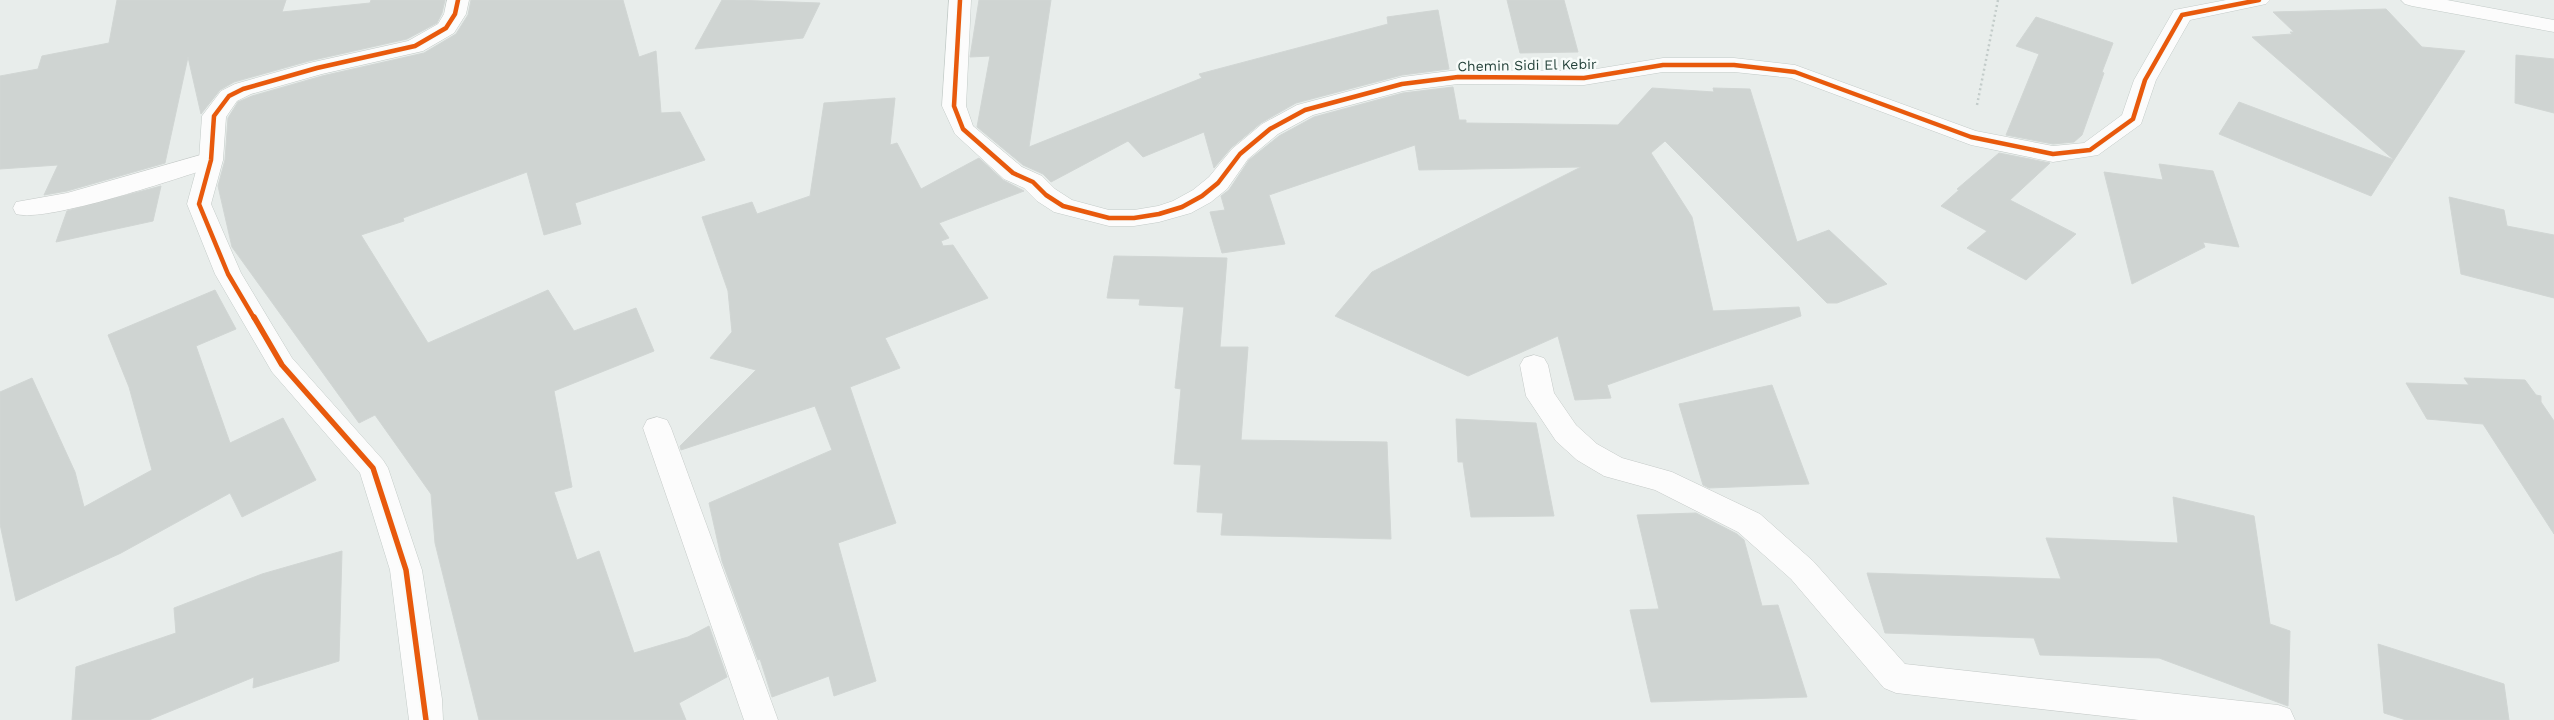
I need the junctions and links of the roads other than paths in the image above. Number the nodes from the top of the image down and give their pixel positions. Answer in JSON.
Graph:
{"nodes":[{"id":1,"x":458,"y":0,"type":"edge"},
{"id":2,"x":960,"y":0,"type":"edge"},
{"id":3,"x":2259,"y":0,"type":"edge"},
{"id":4,"x":2412,"y":0,"type":"edge"},
{"id":5,"x":2554,"y":26,"type":"edge"},
{"id":6,"x":211,"y":160,"type":"junction"},
{"id":7,"x":25,"y":208,"type":"dead end"},
{"id":8,"x":1534,"y":365,"type":"dead end"},
{"id":9,"x":657,"y":428,"type":"dead end"},
{"id":10,"x":426,"y":720,"type":"edge"},
{"id":11,"x":761,"y":720,"type":"edge"},
{"id":12,"x":2278,"y":720,"type":"edge"}],
"edges":[{"from":1,"to":6,"type":"street"},
{"from":2,"to":3,"type":"street","name":"Chemin Sidi El Kebir"},
{"from":4,"to":5,"type":"street"},
{"from":6,"to":7,"type":"street"},
{"from":6,"to":10,"type":"street"},
{"from":8,"to":12,"type":"street"},
{"from":9,"to":11,"type":"street"}]}
